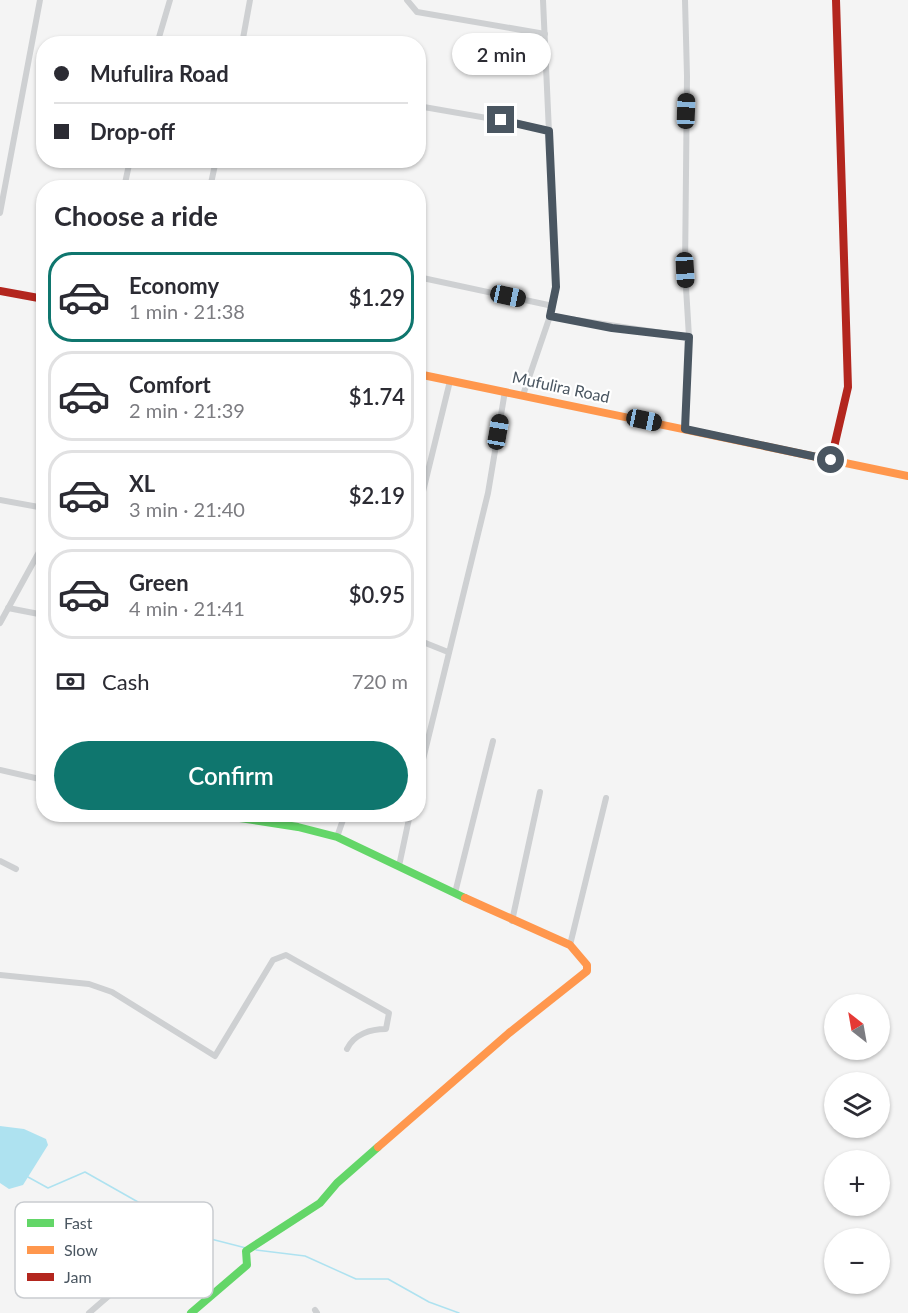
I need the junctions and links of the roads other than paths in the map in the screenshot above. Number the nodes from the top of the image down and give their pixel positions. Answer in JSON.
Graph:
{"nodes":[{"id":1,"x":40,"y":0,"type":"edge"},
{"id":2,"x":170,"y":0,"type":"edge"},
{"id":3,"x":250,"y":0,"type":"edge"},
{"id":4,"x":407,"y":0,"type":"edge"},
{"id":5,"x":543,"y":0,"type":"edge"},
{"id":6,"x":685,"y":0,"type":"edge"},
{"id":7,"x":836,"y":0,"type":"edge"},
{"id":8,"x":544,"y":34,"type":"junction"},
{"id":9,"x":159,"y":36,"type":"edge"},
{"id":10,"x":243,"y":36,"type":"edge"},
{"id":11,"x":426,"y":107,"type":"edge"},
{"id":12,"x":549,"y":131,"type":"junction"},
{"id":13,"x":0,"y":213,"type":"edge"},
{"id":14,"x":426,"y":279,"type":"edge"},
{"id":15,"x":0,"y":291,"type":"edge"},
{"id":16,"x":36,"y":298,"type":"edge"},
{"id":17,"x":552,"y":306,"type":"junction"},
{"id":18,"x":550,"y":316,"type":"junction"},
{"id":19,"x":689,"y":337,"type":"junction"},
{"id":20,"x":426,"y":376,"type":"edge"},
{"id":21,"x":450,"y":381,"type":"junction"},
{"id":22,"x":505,"y":391,"type":"junction"},
{"id":23,"x":523,"y":395,"type":"junction"},
{"id":24,"x":685,"y":429,"type":"junction"},
{"id":25,"x":831,"y":460,"type":"junction"},
{"id":26,"x":908,"y":476,"type":"edge"},
{"id":27,"x":426,"y":479,"type":"edge"},
{"id":28,"x":0,"y":500,"type":"edge"},
{"id":29,"x":36,"y":507,"type":"edge"},
{"id":30,"x":36,"y":557,"type":"edge"},
{"id":31,"x":0,"y":604,"type":"edge"},
{"id":32,"x":8,"y":607,"type":"junction"},
{"id":33,"x":36,"y":613,"type":"edge"},
{"id":34,"x":0,"y":622,"type":"edge"},
{"id":35,"x":426,"y":643,"type":"edge"},
{"id":36,"x":448,"y":652,"type":"junction"},
{"id":37,"x":493,"y":741,"type":"dead end"},
{"id":38,"x":426,"y":746,"type":"edge"},
{"id":39,"x":0,"y":770,"type":"edge"},
{"id":40,"x":36,"y":778,"type":"edge"},
{"id":41,"x":540,"y":792,"type":"dead end"},
{"id":42,"x":606,"y":798,"type":"dead end"},
{"id":43,"x":266,"y":822,"type":"edge"},
{"id":44,"x":342,"y":822,"type":"edge"},
{"id":45,"x":408,"y":822,"type":"edge"},
{"id":46,"x":280,"y":824,"type":"joint"},
{"id":47,"x":337,"y":837,"type":"junction"},
{"id":48,"x":0,"y":861,"type":"edge"},
{"id":49,"x":399,"y":866,"type":"junction"},
{"id":50,"x":16,"y":869,"type":"dead end"},
{"id":51,"x":455,"y":893,"type":"junction"},
{"id":52,"x":512,"y":921,"type":"junction"},
{"id":53,"x":570,"y":945,"type":"junction"},
{"id":54,"x":0,"y":975,"type":"edge"},
{"id":55,"x":347,"y":1049,"type":"dead end"},
{"id":56,"x":213,"y":1294,"type":"edge"},
{"id":57,"x":106,"y":1298,"type":"edge"},
{"id":58,"x":208,"y":1298,"type":"edge"},
{"id":59,"x":89,"y":1313,"type":"edge"},
{"id":60,"x":191,"y":1313,"type":"edge"}],
"edges":[{"from":1,"to":13,"type":"street"},
{"from":2,"to":9,"type":"street"},
{"from":3,"to":10,"type":"street"},
{"from":4,"to":8,"type":"street"},
{"from":5,"to":8,"type":"street"},
{"from":6,"to":19,"type":"street"},
{"from":7,"to":25,"type":"street"},
{"from":8,"to":12,"type":"street"},
{"from":11,"to":12,"type":"street"},
{"from":12,"to":17,"type":"street"},
{"from":14,"to":17,"type":"street"},
{"from":15,"to":16,"type":"street"},
{"from":17,"to":18,"type":"street"},
{"from":18,"to":19,"type":"street"},
{"from":18,"to":23,"type":"street"},
{"from":19,"to":24,"type":"street"},
{"from":20,"to":21,"type":"street","name":"Mufulira Road"},
{"from":21,"to":22,"type":"street","name":"Mufulira Road"},
{"from":21,"to":27,"type":"street"},
{"from":22,"to":23,"type":"street","name":"Mufulira Road"},
{"from":22,"to":36,"type":"street"},
{"from":23,"to":24,"type":"street","name":"Mufulira Road"},
{"from":24,"to":25,"type":"street","name":"Mufulira Road"},
{"from":25,"to":26,"type":"street","name":"Mufulira Road"},
{"from":28,"to":29,"type":"street"},
{"from":30,"to":32,"type":"street"},
{"from":31,"to":32,"type":"street"},
{"from":32,"to":33,"type":"street"},
{"from":32,"to":34,"type":"street"},
{"from":35,"to":36,"type":"street"},
{"from":36,"to":38,"type":"street"},
{"from":37,"to":51,"type":"street"},
{"from":39,"to":40,"type":"street"},
{"from":41,"to":52,"type":"street"},
{"from":42,"to":53,"type":"street"},
{"from":43,"to":46,"type":"street"},
{"from":44,"to":47,"type":"street"},
{"from":45,"to":49,"type":"street"},
{"from":46,"to":47,"type":"street"},
{"from":47,"to":49,"type":"street"},
{"from":48,"to":50,"type":"street"},
{"from":49,"to":51,"type":"street"},
{"from":51,"to":52,"type":"street"},
{"from":52,"to":53,"type":"street"},
{"from":53,"to":56,"type":"street"},
{"from":54,"to":55,"type":"street"},
{"from":57,"to":59,"type":"street"},
{"from":58,"to":60,"type":"street"}]}
